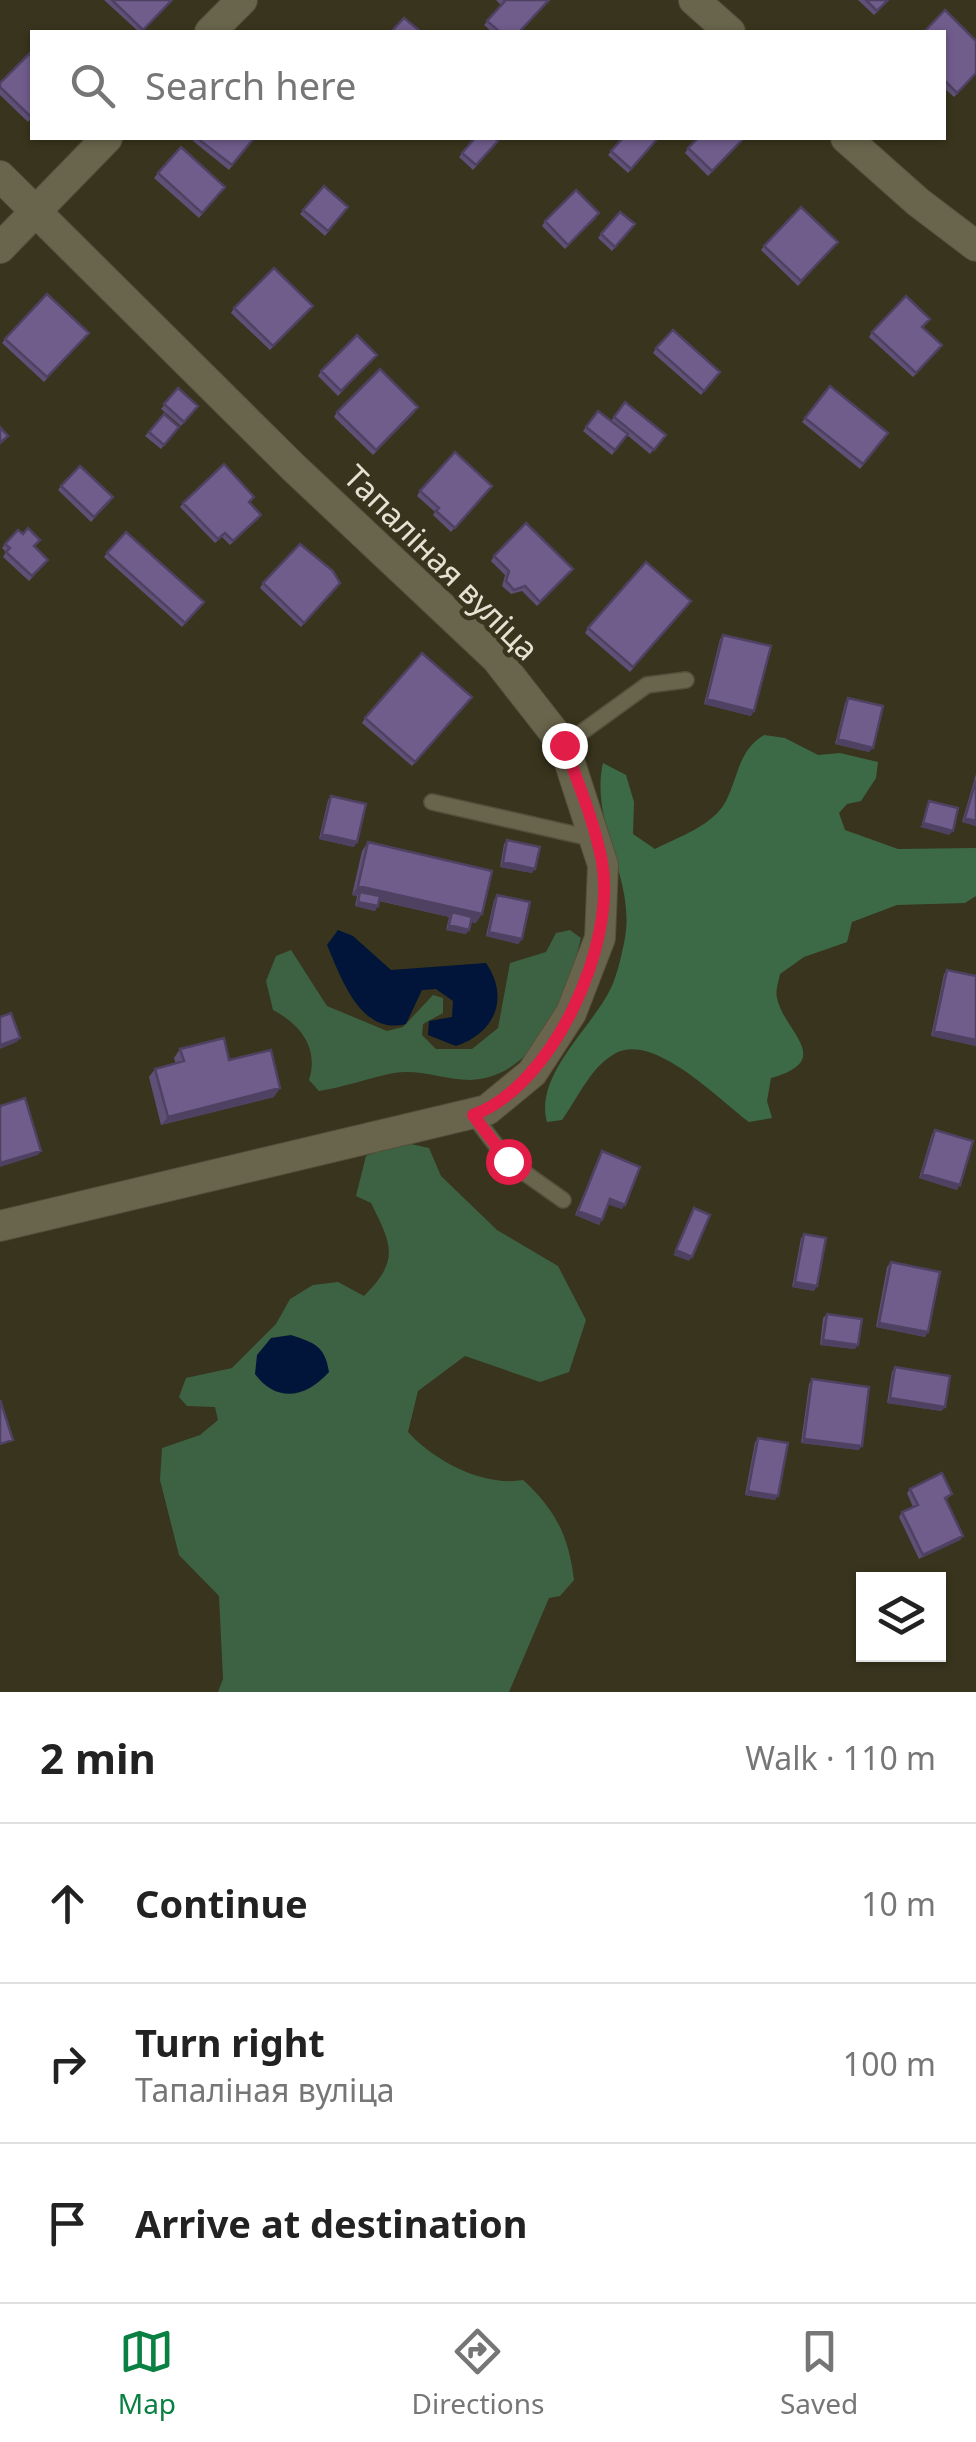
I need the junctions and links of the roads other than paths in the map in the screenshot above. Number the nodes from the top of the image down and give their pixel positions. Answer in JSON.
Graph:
{"nodes":[{"id":1,"x":242,"y":0,"type":"edge"},
{"id":2,"x":694,"y":0,"type":"edge"},
{"id":3,"x":212,"y":30,"type":"edge"},
{"id":4,"x":728,"y":30,"type":"edge"},
{"id":5,"x":104,"y":140,"type":"edge"},
{"id":6,"x":848,"y":140,"type":"edge"},
{"id":7,"x":0,"y":176,"type":"edge"},
{"id":8,"x":35,"y":211,"type":"junction"},
{"id":9,"x":976,"y":246,"type":"edge"},
{"id":10,"x":0,"y":248,"type":"edge"},
{"id":11,"x":686,"y":680,"type":"dead end"},
{"id":12,"x":564,"y":745,"type":"junction"},
{"id":13,"x":432,"y":802,"type":"dead end"},
{"id":14,"x":595,"y":839,"type":"junction"},
{"id":15,"x":473,"y":1115,"type":"junction"},
{"id":16,"x":563,"y":1200,"type":"dead end"},
{"id":17,"x":0,"y":1226,"type":"edge"}],
"edges":[{"from":1,"to":3,"type":"street"},
{"from":2,"to":4,"type":"street"},
{"from":5,"to":8,"type":"street"},
{"from":6,"to":9,"type":"street"},
{"from":7,"to":8,"type":"street","name":"Тапаліная вуліца"},
{"from":8,"to":10,"type":"street"},
{"from":8,"to":12,"type":"street","name":"Тапаліная вуліца"},
{"from":11,"to":12,"type":"lane"},
{"from":12,"to":14,"type":"street","name":"Тапаліная вуліца"},
{"from":13,"to":14,"type":"lane"},
{"from":14,"to":15,"type":"street","name":"Тапаліная вуліца"},
{"from":15,"to":16,"type":"lane"},
{"from":15,"to":17,"type":"street","name":"Тапаліная вуліца"}]}
